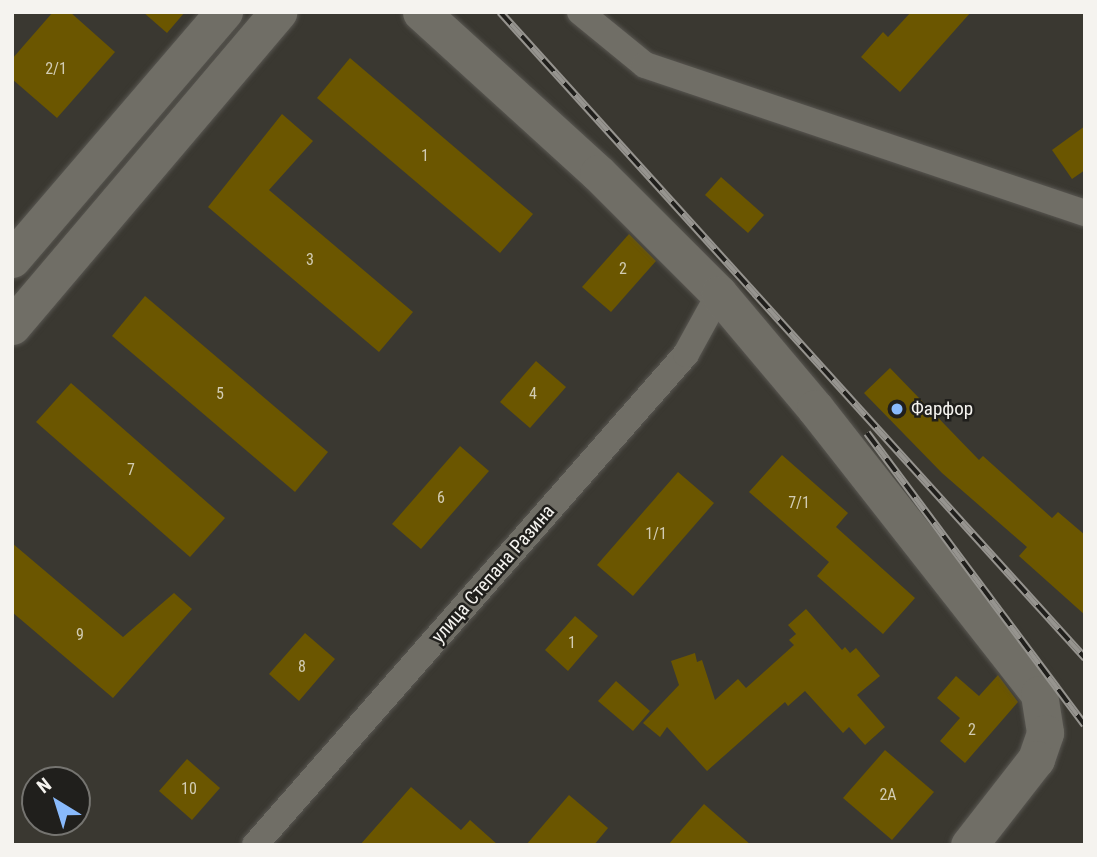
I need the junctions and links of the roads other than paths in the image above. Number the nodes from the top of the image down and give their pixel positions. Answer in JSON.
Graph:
{"nodes":[{"id":1,"x":224,"y":12,"type":"edge"},
{"id":2,"x":278,"y":12,"type":"edge"},
{"id":3,"x":421,"y":12,"type":"edge"},
{"id":4,"x":580,"y":12,"type":"edge"},
{"id":5,"x":174,"y":70,"type":"junction"},
{"id":6,"x":204,"y":101,"type":"junction"},
{"id":7,"x":1085,"y":213,"type":"edge"},
{"id":8,"x":12,"y":259,"type":"edge"},
{"id":9,"x":719,"y":294,"type":"junction"},
{"id":10,"x":12,"y":326,"type":"edge"},
{"id":11,"x":255,"y":845,"type":"edge"},
{"id":12,"x":969,"y":845,"type":"edge"}],
"edges":[{"from":1,"to":5,"type":"street"},
{"from":2,"to":6,"type":"street"},
{"from":3,"to":9,"type":"street"},
{"from":4,"to":7,"type":"street"},
{"from":5,"to":6,"type":"street"},
{"from":5,"to":8,"type":"street"},
{"from":6,"to":10,"type":"street"},
{"from":9,"to":11,"type":"street","name":"улица Степана Разина"},
{"from":9,"to":12,"type":"street"}]}
